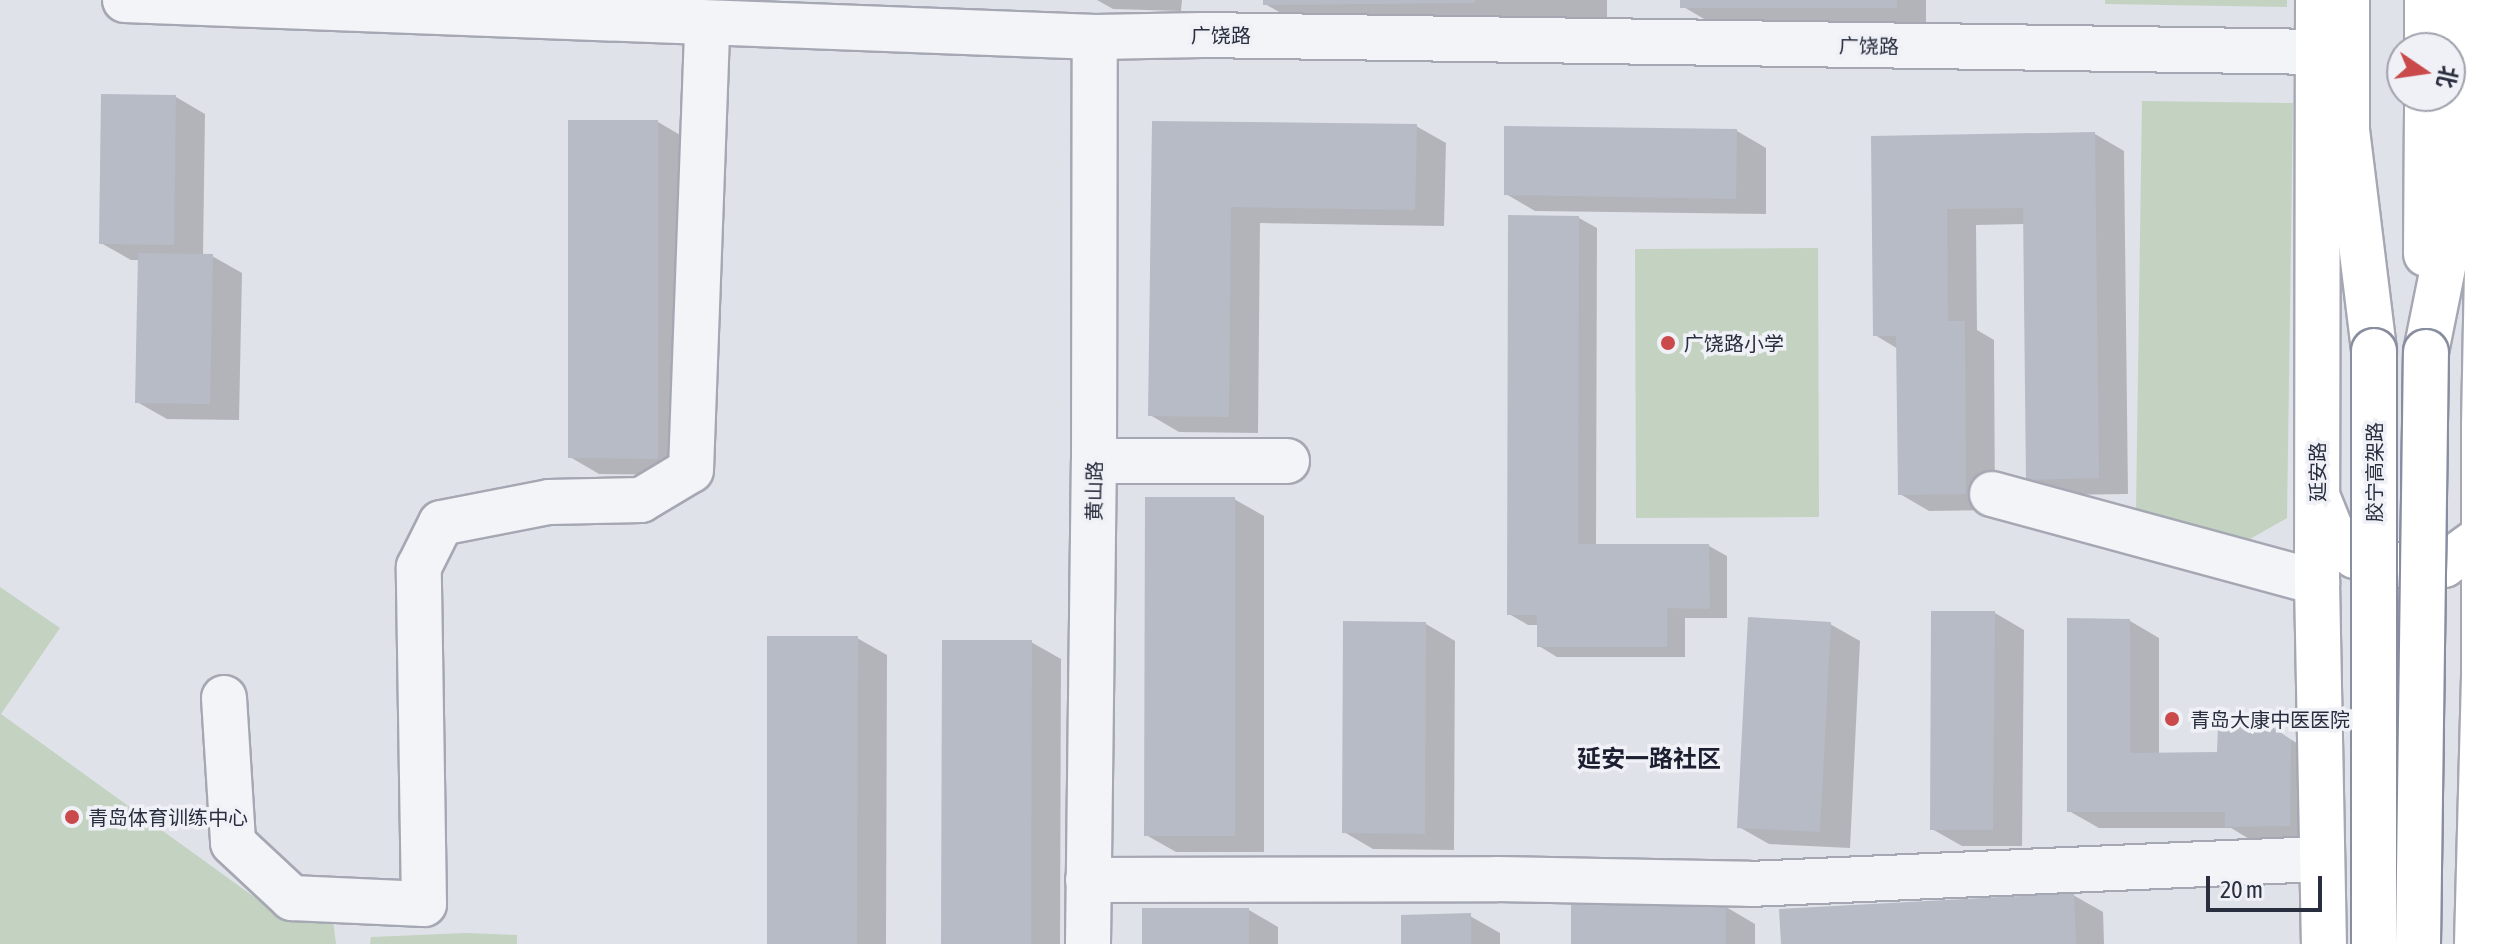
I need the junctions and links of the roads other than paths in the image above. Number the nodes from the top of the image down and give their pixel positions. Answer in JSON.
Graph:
{"nodes":[{"id":1,"x":125,"y":0,"type":"edge"},
{"id":2,"x":2318,"y":0,"type":"edge"},
{"id":3,"x":2347,"y":0,"type":"edge"},
{"id":4,"x":2376,"y":0,"type":"edge"},
{"id":5,"x":2427,"y":0,"type":"edge"},
{"id":6,"x":2465,"y":0,"type":"edge"},
{"id":7,"x":2492,"y":0,"type":"edge"},
{"id":8,"x":1201,"y":17,"type":"edge"},
{"id":9,"x":707,"y":24,"type":"junction"},
{"id":10,"x":2427,"y":32,"type":"edge"},
{"id":11,"x":1095,"y":37,"type":"junction"},
{"id":12,"x":2318,"y":52,"type":"junction"},
{"id":13,"x":2495,"y":54,"type":"edge"},
{"id":14,"x":2427,"y":112,"type":"edge"},
{"id":15,"x":2374,"y":351,"type":"junction"},
{"id":16,"x":2426,"y":352,"type":"junction"},
{"id":17,"x":1094,"y":461,"type":"junction"},
{"id":18,"x":1287,"y":461,"type":"dead end"},
{"id":19,"x":1992,"y":494,"type":"dead end"},
{"id":20,"x":2317,"y":496,"type":"junction"},
{"id":21,"x":2485,"y":535,"type":"junction"},
{"id":22,"x":2317,"y":582,"type":"junction"},
{"id":23,"x":224,"y":698,"type":"dead end"},
{"id":24,"x":2320,"y":859,"type":"junction"},
{"id":25,"x":1088,"y":880,"type":"junction"},
{"id":26,"x":1088,"y":944,"type":"edge"},
{"id":27,"x":2324,"y":944,"type":"edge"},
{"id":28,"x":2374,"y":944,"type":"edge"},
{"id":29,"x":2418,"y":944,"type":"edge"},
{"id":30,"x":2477,"y":944,"type":"edge"}],
"edges":[{"from":1,"to":9,"type":"street","name":"广饶路"},
{"from":2,"to":12,"type":"main road","name":"延安路"},
{"from":3,"to":15,"type":"main road"},
{"from":4,"to":15,"type":"main road","name":"胶宁高架路"},
{"from":5,"to":10,"type":"main road"},
{"from":6,"to":16,"type":"main road"},
{"from":7,"to":13,"type":"main road"},
{"from":8,"to":11,"type":"street","name":"广饶路"},
{"from":8,"to":12,"type":"street","name":"广饶路"},
{"from":9,"to":11,"type":"street","name":"广饶路"},
{"from":9,"to":23,"type":"street"},
{"from":11,"to":17,"type":"street","name":"黄山路"},
{"from":12,"to":20,"type":"main road","name":"延安路"},
{"from":13,"to":21,"type":"main road"},
{"from":14,"to":16,"type":"main road"},
{"from":15,"to":28,"type":"main road","name":"胶宁高架路","bridge":true},
{"from":16,"to":29,"type":"main road","bridge":true},
{"from":17,"to":18,"type":"street"},
{"from":17,"to":25,"type":"street","name":"黄山路"},
{"from":19,"to":22,"type":"street"},
{"from":20,"to":21,"type":"main road"},
{"from":20,"to":22,"type":"main road","name":"延安路"},
{"from":21,"to":30,"type":"main road"},
{"from":22,"to":24,"type":"main road","name":"延安路"},
{"from":24,"to":25,"type":"street"},
{"from":24,"to":27,"type":"main road","name":"延安路"},
{"from":25,"to":26,"type":"street","name":"黄山路"}]}
